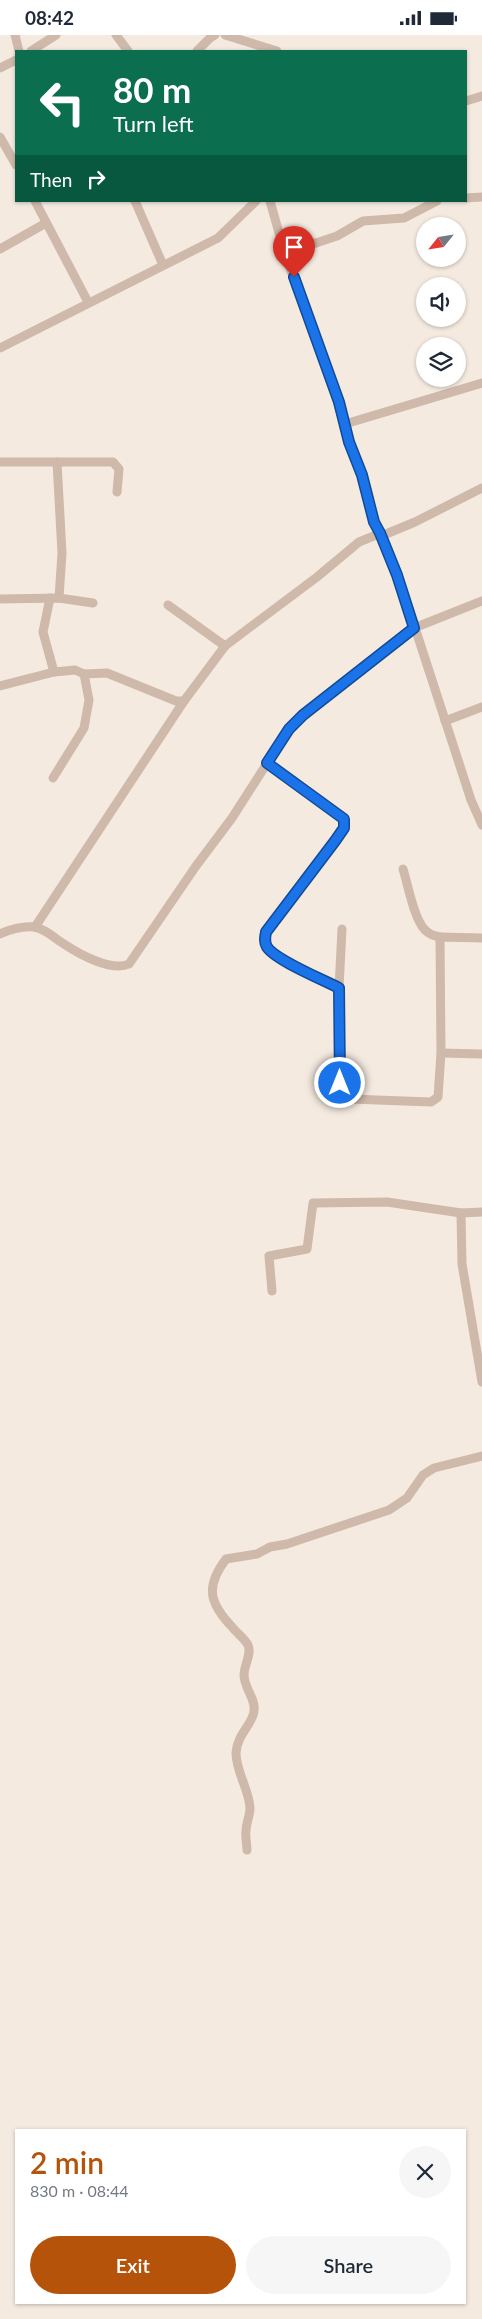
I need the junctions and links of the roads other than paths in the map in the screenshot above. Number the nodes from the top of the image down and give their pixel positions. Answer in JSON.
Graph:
{"nodes":[{"id":1,"x":15,"y":35,"type":"edge"},
{"id":2,"x":56,"y":35,"type":"edge"},
{"id":3,"x":116,"y":35,"type":"edge"},
{"id":4,"x":215,"y":35,"type":"edge"},
{"id":5,"x":225,"y":35,"type":"edge"},
{"id":6,"x":20,"y":50,"type":"edge"},
{"id":7,"x":32,"y":50,"type":"edge"},
{"id":8,"x":127,"y":50,"type":"edge"},
{"id":9,"x":198,"y":50,"type":"edge"},
{"id":10,"x":274,"y":50,"type":"edge"},
{"id":11,"x":15,"y":60,"type":"edge"},
{"id":12,"x":0,"y":68,"type":"edge"},
{"id":13,"x":482,"y":96,"type":"edge"},
{"id":14,"x":467,"y":101,"type":"edge"},
{"id":15,"x":0,"y":137,"type":"edge"},
{"id":16,"x":15,"y":161,"type":"edge"},
{"id":17,"x":482,"y":197,"type":"edge"},
{"id":18,"x":467,"y":198,"type":"edge"},
{"id":19,"x":36,"y":202,"type":"edge"},
{"id":20,"x":135,"y":202,"type":"edge"},
{"id":21,"x":255,"y":202,"type":"edge"},
{"id":22,"x":270,"y":202,"type":"edge"},
{"id":23,"x":435,"y":202,"type":"edge"},
{"id":24,"x":46,"y":223,"type":"junction"},
{"id":25,"x":0,"y":249,"type":"edge"},
{"id":26,"x":286,"y":249,"type":"junction"},
{"id":27,"x":163,"y":265,"type":"junction"},
{"id":28,"x":88,"y":302,"type":"junction"},
{"id":29,"x":0,"y":348,"type":"edge"},
{"id":30,"x":482,"y":383,"type":"edge"},
{"id":31,"x":345,"y":423,"type":"junction"},
{"id":32,"x":0,"y":462,"type":"edge"},
{"id":33,"x":57,"y":462,"type":"junction"},
{"id":34,"x":482,"y":488,"type":"edge"},
{"id":35,"x":117,"y":492,"type":"dead end"},
{"id":36,"x":380,"y":533,"type":"junction"},
{"id":37,"x":54,"y":598,"type":"junction"},
{"id":38,"x":0,"y":599,"type":"edge"},
{"id":39,"x":482,"y":601,"type":"edge"},
{"id":40,"x":93,"y":603,"type":"dead end"},
{"id":41,"x":168,"y":605,"type":"dead end"},
{"id":42,"x":414,"y":628,"type":"junction"},
{"id":43,"x":225,"y":646,"type":"junction"},
{"id":44,"x":54,"y":672,"type":"junction"},
{"id":45,"x":84,"y":674,"type":"junction"},
{"id":46,"x":0,"y":686,"type":"edge"},
{"id":47,"x":184,"y":701,"type":"junction"},
{"id":48,"x":482,"y":707,"type":"edge"},
{"id":49,"x":445,"y":721,"type":"junction"},
{"id":50,"x":267,"y":763,"type":"junction"},
{"id":51,"x":53,"y":778,"type":"dead end"},
{"id":52,"x":480,"y":813,"type":"edge"},
{"id":53,"x":482,"y":825,"type":"edge"},
{"id":54,"x":403,"y":869,"type":"dead end"},
{"id":55,"x":35,"y":927,"type":"junction"},
{"id":56,"x":342,"y":929,"type":"dead end"},
{"id":57,"x":0,"y":934,"type":"edge"},
{"id":58,"x":440,"y":937,"type":"junction"},
{"id":59,"x":482,"y":938,"type":"edge"},
{"id":60,"x":339,"y":988,"type":"junction"},
{"id":61,"x":441,"y":1053,"type":"junction"},
{"id":62,"x":482,"y":1054,"type":"edge"},
{"id":63,"x":482,"y":1212,"type":"edge"},
{"id":64,"x":461,"y":1213,"type":"junction"},
{"id":65,"x":272,"y":1291,"type":"dead end"},
{"id":66,"x":482,"y":1382,"type":"edge"},
{"id":67,"x":482,"y":1456,"type":"edge"},
{"id":68,"x":247,"y":1850,"type":"dead end"}],
"edges":[{"from":1,"to":6,"type":"street"},
{"from":2,"to":7,"type":"street"},
{"from":3,"to":8,"type":"street"},
{"from":4,"to":9,"type":"street"},
{"from":5,"to":10,"type":"street"},
{"from":11,"to":12,"type":"street"},
{"from":13,"to":14,"type":"street"},
{"from":15,"to":16,"type":"street"},
{"from":17,"to":18,"type":"street"},
{"from":19,"to":24,"type":"street"},
{"from":20,"to":27,"type":"street"},
{"from":21,"to":27,"type":"street"},
{"from":22,"to":26,"type":"street"},
{"from":23,"to":26,"type":"street"},
{"from":24,"to":25,"type":"street"},
{"from":24,"to":28,"type":"street"},
{"from":26,"to":31,"type":"street"},
{"from":27,"to":28,"type":"street"},
{"from":28,"to":29,"type":"street"},
{"from":30,"to":31,"type":"street"},
{"from":31,"to":36,"type":"street"},
{"from":32,"to":33,"type":"street"},
{"from":33,"to":35,"type":"street"},
{"from":33,"to":37,"type":"street"},
{"from":34,"to":36,"type":"street"},
{"from":36,"to":42,"type":"street"},
{"from":36,"to":43,"type":"street"},
{"from":37,"to":38,"type":"street"},
{"from":37,"to":40,"type":"street"},
{"from":37,"to":44,"type":"street"},
{"from":39,"to":42,"type":"street"},
{"from":41,"to":43,"type":"street"},
{"from":42,"to":49,"type":"street"},
{"from":42,"to":50,"type":"street"},
{"from":43,"to":47,"type":"street"},
{"from":44,"to":45,"type":"street"},
{"from":44,"to":46,"type":"street"},
{"from":45,"to":47,"type":"street"},
{"from":45,"to":51,"type":"street"},
{"from":47,"to":55,"type":"street"},
{"from":48,"to":49,"type":"street"},
{"from":49,"to":52,"type":"street"},
{"from":50,"to":55,"type":"street"},
{"from":50,"to":60,"type":"street"},
{"from":52,"to":53,"type":"street"},
{"from":54,"to":58,"type":"street"},
{"from":55,"to":57,"type":"street"},
{"from":56,"to":60,"type":"street"},
{"from":58,"to":59,"type":"street"},
{"from":58,"to":61,"type":"street"},
{"from":60,"to":61,"type":"street"},
{"from":61,"to":62,"type":"street"},
{"from":63,"to":64,"type":"street"},
{"from":64,"to":65,"type":"street"},
{"from":64,"to":66,"type":"street"},
{"from":67,"to":68,"type":"street"}]}
